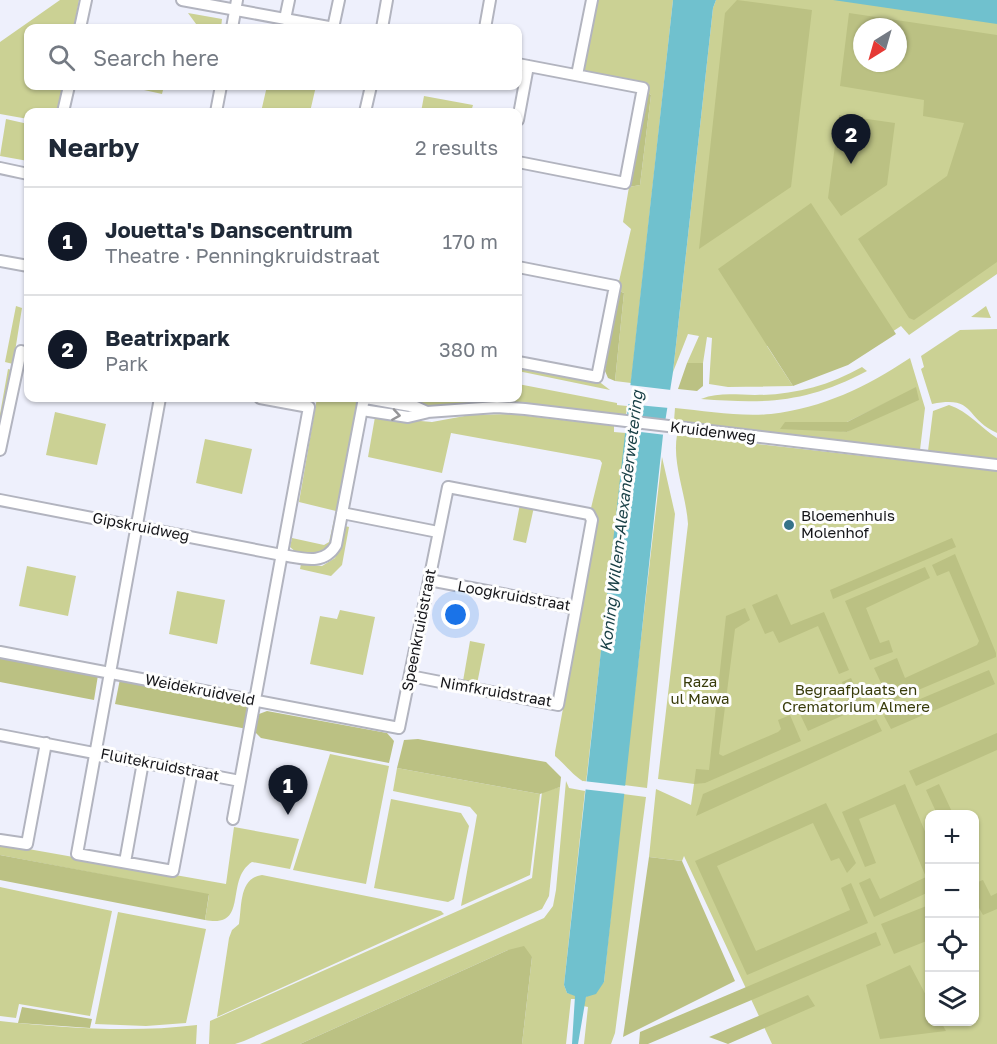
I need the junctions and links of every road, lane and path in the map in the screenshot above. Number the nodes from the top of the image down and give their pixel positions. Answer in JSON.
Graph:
{"nodes":[{"id":1,"x":86,"y":0,"type":"edge"},
{"id":2,"x":182,"y":0,"type":"edge"},
{"id":3,"x":289,"y":0,"type":"edge"},
{"id":4,"x":339,"y":0,"type":"edge"},
{"id":5,"x":387,"y":0,"type":"edge"},
{"id":6,"x":490,"y":0,"type":"edge"},
{"id":7,"x":592,"y":0,"type":"edge"},
{"id":8,"x":236,"y":5,"type":"edge"},
{"id":9,"x":285,"y":19,"type":"junction"},
{"id":10,"x":81,"y":24,"type":"edge"},
{"id":11,"x":233,"y":24,"type":"edge"},
{"id":12,"x":312,"y":24,"type":"edge"},
{"id":13,"x":335,"y":24,"type":"edge"},
{"id":14,"x":383,"y":24,"type":"edge"},
{"id":15,"x":486,"y":24,"type":"edge"},
{"id":16,"x":523,"y":65,"type":"edge"},
{"id":17,"x":577,"y":75,"type":"junction"},
{"id":18,"x":68,"y":90,"type":"edge"},
{"id":19,"x":220,"y":90,"type":"edge"},
{"id":20,"x":369,"y":90,"type":"edge"},
{"id":21,"x":521,"y":90,"type":"edge"},
{"id":22,"x":64,"y":108,"type":"edge"},
{"id":23,"x":217,"y":108,"type":"edge"},
{"id":24,"x":366,"y":108,"type":"edge"},
{"id":25,"x":519,"y":108,"type":"edge"},
{"id":26,"x":522,"y":163,"type":"edge"},
{"id":27,"x":0,"y":168,"type":"edge"},
{"id":28,"x":24,"y":173,"type":"edge"},
{"id":29,"x":0,"y":261,"type":"edge"},
{"id":30,"x":24,"y":265,"type":"edge"},
{"id":31,"x":522,"y":268,"type":"edge"},
{"id":32,"x":24,"y":356,"type":"edge"},
{"id":33,"x":522,"y":363,"type":"edge"},
{"id":34,"x":159,"y":402,"type":"edge"},
{"id":35,"x":282,"y":402,"type":"edge"},
{"id":36,"x":364,"y":402,"type":"edge"},
{"id":37,"x":388,"y":402,"type":"edge"},
{"id":38,"x":362,"y":410,"type":"junction"},
{"id":39,"x":428,"y":412,"type":"junction"},
{"id":40,"x":0,"y":450,"type":"edge"},
{"id":41,"x":997,"y":465,"type":"edge"},
{"id":42,"x":448,"y":487,"type":"joint"},
{"id":43,"x":0,"y":500,"type":"edge"},
{"id":44,"x":342,"y":513,"type":"junction"},
{"id":45,"x":135,"y":526,"type":"junction"},
{"id":46,"x":438,"y":532,"type":"junction"},
{"id":47,"x":282,"y":555,"type":"junction"},
{"id":48,"x":429,"y":580,"type":"junction"},
{"id":49,"x":576,"y":608,"type":"junction"},
{"id":50,"x":0,"y":651,"type":"edge"},
{"id":51,"x":109,"y":672,"type":"junction"},
{"id":52,"x":410,"y":676,"type":"junction"},
{"id":53,"x":256,"y":701,"type":"junction"},
{"id":54,"x":399,"y":729,"type":"joint"},
{"id":55,"x":0,"y":735,"type":"edge"},
{"id":56,"x":46,"y":743,"type":"junction"},
{"id":57,"x":94,"y":752,"type":"junction"},
{"id":58,"x":143,"y":762,"type":"junction"},
{"id":59,"x":192,"y":771,"type":"junction"},
{"id":60,"x":240,"y":781,"type":"junction"},
{"id":61,"x":233,"y":819,"type":"dead end"},
{"id":62,"x":0,"y":840,"type":"edge"},
{"id":63,"x":125,"y":862,"type":"junction"}],
"edges":[{"from":1,"to":10,"type":"street"},
{"from":2,"to":8,"type":"street"},
{"from":3,"to":9,"type":"street"},
{"from":4,"to":13,"type":"street"},
{"from":5,"to":14,"type":"street"},
{"from":6,"to":15,"type":"street"},
{"from":7,"to":17,"type":"street"},
{"from":8,"to":9,"type":"street"},
{"from":8,"to":11,"type":"street"},
{"from":9,"to":12,"type":"street"},
{"from":16,"to":17,"type":"street"},
{"from":17,"to":26,"type":"street"},
{"from":18,"to":22,"type":"street"},
{"from":19,"to":23,"type":"street"},
{"from":20,"to":24,"type":"street"},
{"from":21,"to":25,"type":"street"},
{"from":27,"to":28,"type":"street"},
{"from":29,"to":30,"type":"street"},
{"from":31,"to":33,"type":"street"},
{"from":32,"to":40,"type":"street"},
{"from":34,"to":45,"type":"street"},
{"from":35,"to":47,"type":"street"},
{"from":36,"to":38,"type":"street","name":"Gipskruidweg"},
{"from":37,"to":39,"type":"street","name":"Kruidenweg"},
{"from":38,"to":39,"type":"street","name":"Kruidenweg","one_way":true},
{"from":38,"to":44,"type":"street","name":"Gipskruidweg"},
{"from":39,"to":41,"type":"street","name":"Kruidenweg"},
{"from":42,"to":46,"type":"street","name":"Speenkruidstraat"},
{"from":42,"to":49,"type":"street","name":"Loogkruidstraat"},
{"from":43,"to":45,"type":"street","name":"Gipskruidweg"},
{"from":44,"to":46,"type":"street"},
{"from":44,"to":47,"type":"street","name":"Gipskruidweg"},
{"from":45,"to":47,"type":"street","name":"Gipskruidweg"},
{"from":45,"to":51,"type":"street"},
{"from":46,"to":48,"type":"street","name":"Speenkruidstraat"},
{"from":47,"to":53,"type":"street","name":"Fluitekruidstraat"},
{"from":48,"to":49,"type":"street","name":"Loogkruidstraat"},
{"from":48,"to":52,"type":"street","name":"Speenkruidstraat"},
{"from":49,"to":52,"type":"street","name":"Nimfkruidstraat"},
{"from":50,"to":51,"type":"street","name":"Weidekruidveld"},
{"from":51,"to":53,"type":"street","name":"Weidekruidveld"},
{"from":51,"to":57,"type":"street"},
{"from":52,"to":54,"type":"street","name":"Speenkruidstraat"},
{"from":53,"to":54,"type":"street","name":"Weidekruidveld"},
{"from":53,"to":60,"type":"street","name":"Fluitekruidstraat"},
{"from":55,"to":56,"type":"street","name":"Fluitekruidstraat"},
{"from":56,"to":57,"type":"street","name":"Fluitekruidstraat"},
{"from":56,"to":62,"type":"street"},
{"from":57,"to":58,"type":"street","name":"Fluitekruidstraat"},
{"from":57,"to":63,"type":"street"},
{"from":58,"to":59,"type":"street","name":"Fluitekruidstraat"},
{"from":58,"to":63,"type":"street"},
{"from":59,"to":60,"type":"street","name":"Fluitekruidstraat"},
{"from":59,"to":63,"type":"street"},
{"from":60,"to":61,"type":"street"}]}
